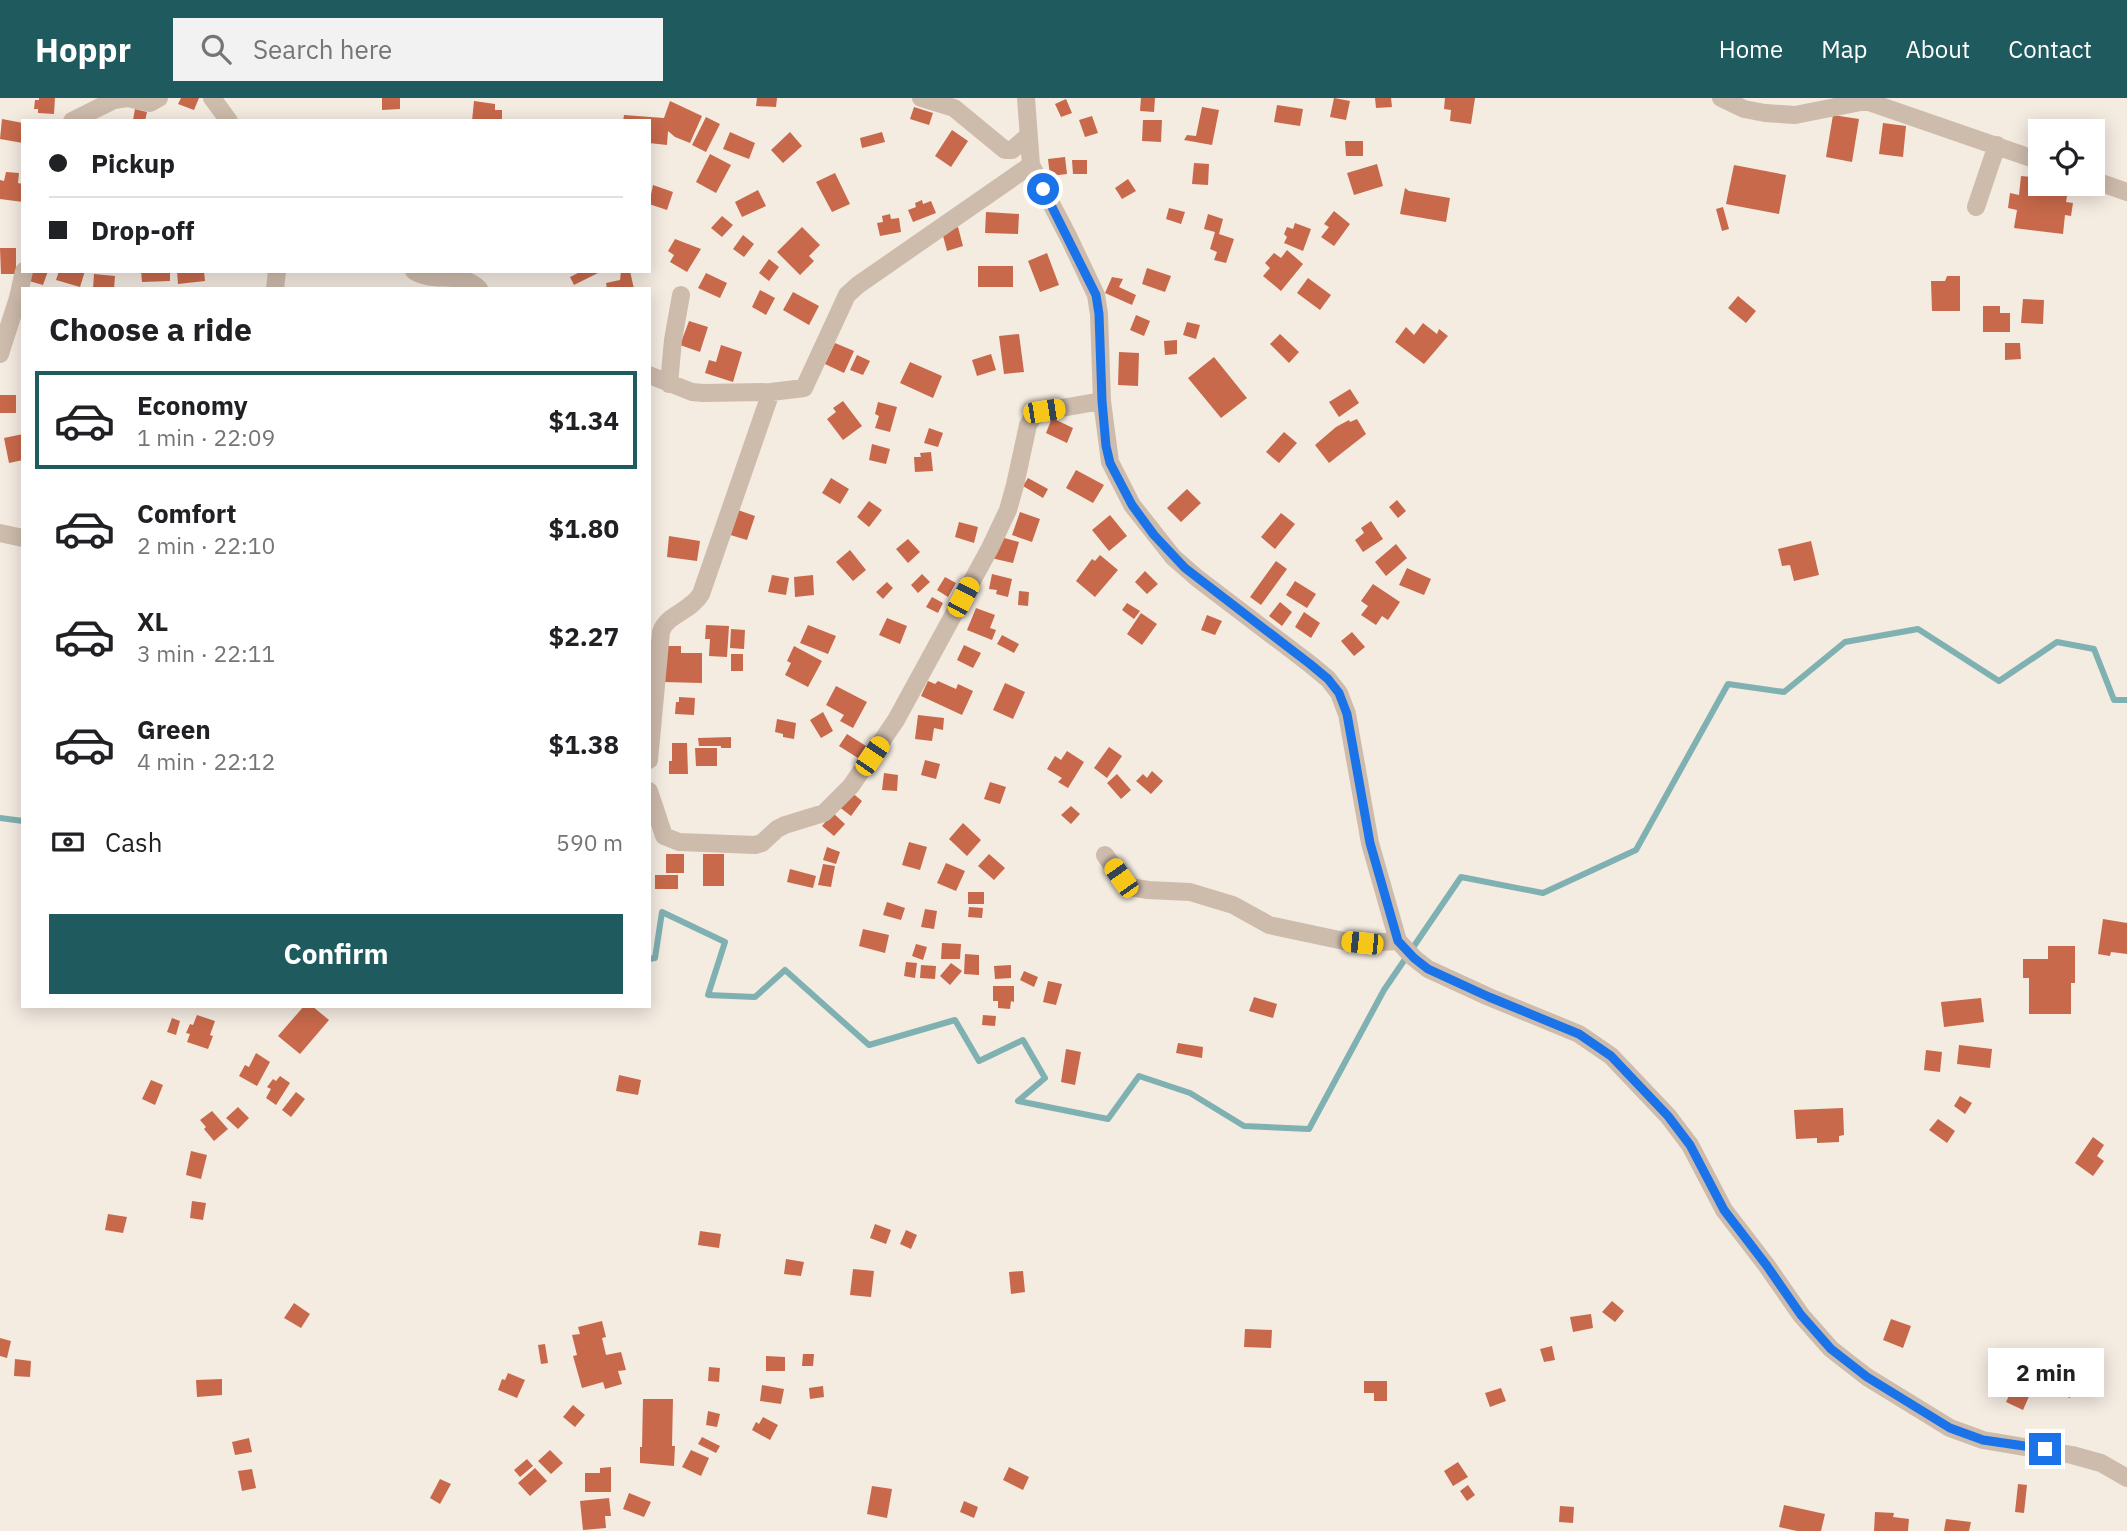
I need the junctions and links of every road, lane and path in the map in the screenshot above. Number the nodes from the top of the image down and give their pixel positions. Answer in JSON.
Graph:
{"nodes":[{"id":1,"x":159,"y":98,"type":"edge"},
{"id":2,"x":212,"y":98,"type":"edge"},
{"id":3,"x":920,"y":98,"type":"edge"},
{"id":4,"x":1026,"y":98,"type":"edge"},
{"id":5,"x":1721,"y":98,"type":"edge"},
{"id":6,"x":76,"y":119,"type":"edge"},
{"id":7,"x":228,"y":119,"type":"edge"},
{"id":8,"x":1028,"y":136,"type":"junction"},
{"id":9,"x":1997,"y":145,"type":"junction"},
{"id":10,"x":2028,"y":157,"type":"edge"},
{"id":11,"x":1031,"y":165,"type":"junction"},
{"id":12,"x":2105,"y":184,"type":"edge"},
{"id":13,"x":2127,"y":192,"type":"edge"},
{"id":14,"x":1976,"y":206,"type":"dead end"},
{"id":15,"x":23,"y":273,"type":"edge"},
{"id":16,"x":418,"y":273,"type":"edge"},
{"id":17,"x":476,"y":287,"type":"edge"},
{"id":18,"x":681,"y":295,"type":"dead end"},
{"id":19,"x":0,"y":354,"type":"edge"},
{"id":20,"x":651,"y":377,"type":"edge"},
{"id":21,"x":669,"y":384,"type":"junction"},
{"id":22,"x":771,"y":392,"type":"junction"},
{"id":23,"x":1102,"y":401,"type":"junction"},
{"id":24,"x":0,"y":533,"type":"edge"},
{"id":25,"x":21,"y":538,"type":"edge"},
{"id":26,"x":651,"y":739,"type":"edge"},
{"id":27,"x":651,"y":797,"type":"edge"},
{"id":28,"x":1105,"y":855,"type":"dead end"},
{"id":29,"x":1398,"y":941,"type":"junction"},
{"id":30,"x":2127,"y":1478,"type":"edge"}],
"edges":[{"from":1,"to":6,"type":"street"},
{"from":2,"to":7,"type":"street"},
{"from":3,"to":8,"type":"street"},
{"from":4,"to":8,"type":"street"},
{"from":5,"to":9,"type":"street"},
{"from":8,"to":11,"type":"street"},
{"from":9,"to":10,"type":"street"},
{"from":9,"to":14,"type":"street"},
{"from":11,"to":22,"type":"street"},
{"from":11,"to":23,"type":"street"},
{"from":12,"to":13,"type":"street"},
{"from":15,"to":19,"type":"street"},
{"from":16,"to":17,"type":"street"},
{"from":18,"to":21,"type":"street"},
{"from":20,"to":21,"type":"street"},
{"from":21,"to":22,"type":"street"},
{"from":22,"to":26,"type":"street"},
{"from":23,"to":27,"type":"street"},
{"from":23,"to":29,"type":"street"},
{"from":24,"to":25,"type":"street"},
{"from":28,"to":29,"type":"street"},
{"from":29,"to":30,"type":"street"}]}
